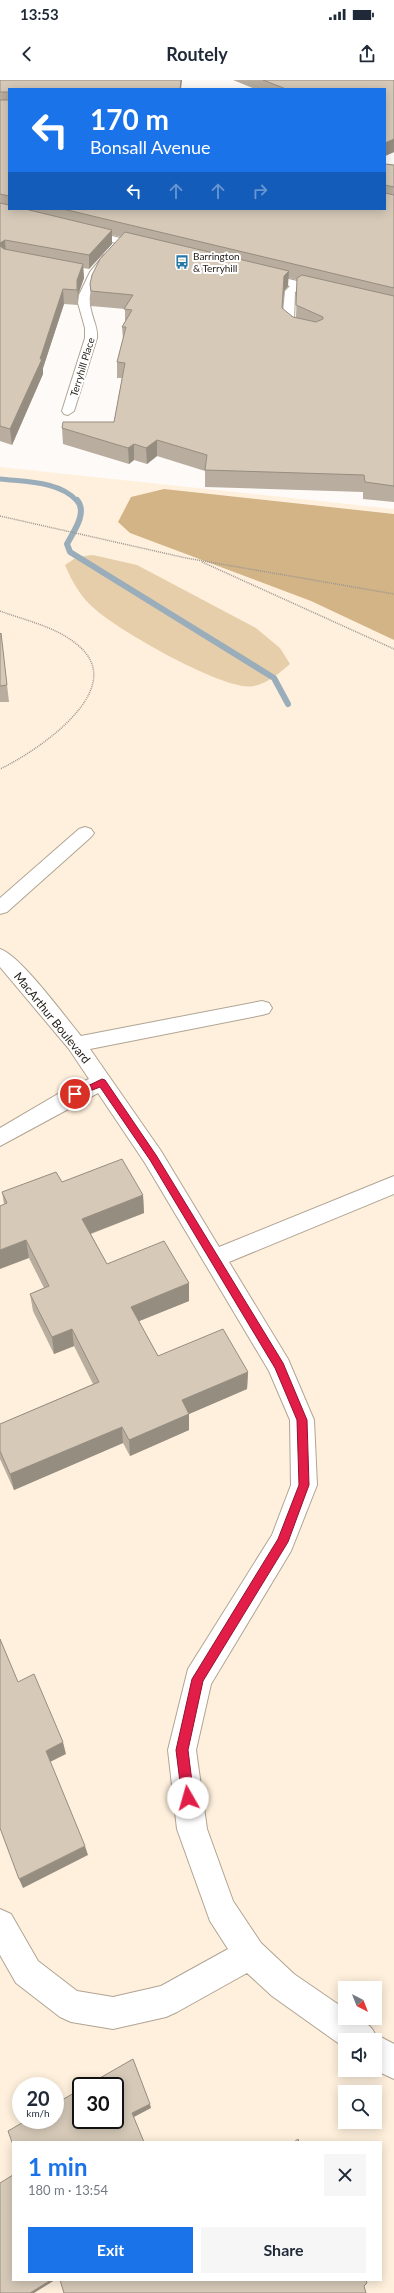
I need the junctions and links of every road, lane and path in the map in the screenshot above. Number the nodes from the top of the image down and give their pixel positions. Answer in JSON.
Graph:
{"nodes":[{"id":1,"x":71,"y":229,"type":"edge"},
{"id":2,"x":123,"y":242,"type":"junction"},
{"id":3,"x":154,"y":249,"type":"edge"},
{"id":4,"x":246,"y":271,"type":"edge"},
{"id":5,"x":300,"y":284,"type":"junction"},
{"id":6,"x":338,"y":294,"type":"edge"},
{"id":7,"x":315,"y":333,"type":"edge"},
{"id":8,"x":68,"y":411,"type":"dead end"},
{"id":9,"x":0,"y":516,"type":"edge"},
{"id":10,"x":198,"y":560,"type":"junction"},
{"id":11,"x":394,"y":594,"type":"edge"},
{"id":12,"x":0,"y":611,"type":"edge"},
{"id":13,"x":394,"y":650,"type":"edge"},
{"id":14,"x":0,"y":769,"type":"edge"},
{"id":15,"x":85,"y":833,"type":"dead end"},
{"id":16,"x":0,"y":908,"type":"edge"},
{"id":17,"x":0,"y":956,"type":"edge"},
{"id":18,"x":262,"y":1008,"type":"dead end"},
{"id":19,"x":76,"y":1044,"type":"junction"},
{"id":20,"x":102,"y":1082,"type":"junction"},
{"id":21,"x":0,"y":1138,"type":"edge"},
{"id":22,"x":394,"y":1185,"type":"edge"},
{"id":23,"x":213,"y":1259,"type":"junction"},
{"id":24,"x":0,"y":1925,"type":"edge"},
{"id":25,"x":250,"y":1954,"type":"junction"},
{"id":26,"x":351,"y":2033,"type":"edge"},
{"id":27,"x":382,"y":2055,"type":"edge"},
{"id":28,"x":394,"y":2063,"type":"edge"}],
"edges":[{"from":1,"to":2,"type":"street"},
{"from":2,"to":3,"type":"street"},
{"from":2,"to":8,"type":"street","name":"Terryhill Place"},
{"from":4,"to":5,"type":"street"},
{"from":5,"to":6,"type":"street"},
{"from":5,"to":7,"type":"street"},
{"from":9,"to":10,"type":"path"},
{"from":10,"to":11,"type":"path"},
{"from":10,"to":13,"type":"path"},
{"from":12,"to":14,"type":"path"},
{"from":15,"to":16,"type":"street"},
{"from":17,"to":19,"type":"street","name":"MacArthur Boulevard"},
{"from":18,"to":19,"type":"street"},
{"from":19,"to":20,"type":"street","name":"MacArthur Boulevard"},
{"from":20,"to":21,"type":"street"},
{"from":20,"to":23,"type":"street","name":"MacArthur Boulevard"},
{"from":22,"to":23,"type":"street"},
{"from":23,"to":25,"type":"street","name":"MacArthur Boulevard"},
{"from":24,"to":25,"type":"street"},
{"from":25,"to":26,"type":"street","name":"MacArthur Boulevard"},
{"from":27,"to":28,"type":"street"}]}
